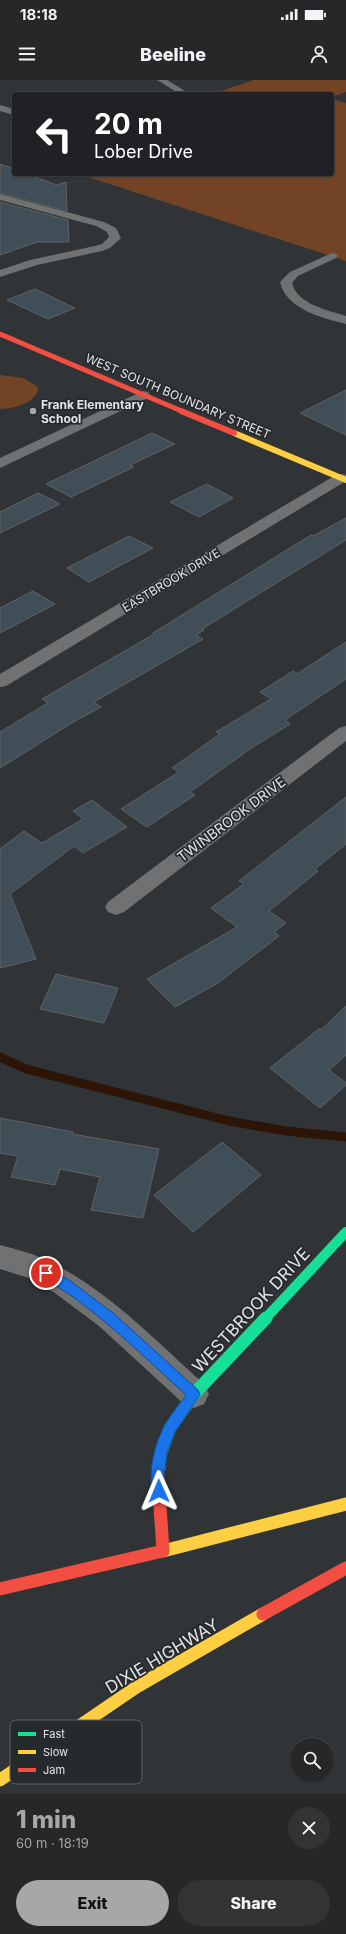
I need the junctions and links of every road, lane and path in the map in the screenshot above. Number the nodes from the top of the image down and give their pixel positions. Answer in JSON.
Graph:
{"nodes":[{"id":1,"x":161,"y":80,"type":"edge"},
{"id":2,"x":182,"y":92,"type":"edge"},
{"id":3,"x":0,"y":108,"type":"edge"},
{"id":4,"x":12,"y":111,"type":"edge"},
{"id":5,"x":0,"y":197,"type":"edge"},
{"id":6,"x":332,"y":256,"type":"dead end"},
{"id":7,"x":0,"y":274,"type":"edge"},
{"id":8,"x":346,"y":320,"type":"edge"},
{"id":9,"x":0,"y":334,"type":"edge"},
{"id":10,"x":143,"y":395,"type":"junction"},
{"id":11,"x":0,"y":464,"type":"edge"},
{"id":12,"x":344,"y":479,"type":"edge"},
{"id":13,"x":0,"y":682,"type":"edge"},
{"id":14,"x":346,"y":732,"type":"edge"},
{"id":15,"x":116,"y":907,"type":"dead end"},
{"id":16,"x":346,"y":1232,"type":"edge"},
{"id":17,"x":0,"y":1257,"type":"edge"},
{"id":18,"x":194,"y":1394,"type":"junction"},
{"id":19,"x":346,"y":1504,"type":"edge"},
{"id":20,"x":163,"y":1551,"type":"junction"},
{"id":21,"x":346,"y":1568,"type":"edge"},
{"id":22,"x":0,"y":1590,"type":"edge"},
{"id":23,"x":88,"y":1720,"type":"edge"},
{"id":24,"x":10,"y":1773,"type":"edge"},
{"id":25,"x":0,"y":1780,"type":"edge"}],
"edges":[{"from":1,"to":2,"type":"street"},
{"from":3,"to":4,"type":"street"},
{"from":5,"to":7,"type":"street"},
{"from":6,"to":8,"type":"street"},
{"from":9,"to":10,"type":"street","name":"WEST SOUTH BOUNDARY STREET"},
{"from":10,"to":11,"type":"street"},
{"from":10,"to":12,"type":"street","name":"WEST SOUTH BOUNDARY STREET"},
{"from":12,"to":13,"type":"street","name":"EASTBROOK DRIVE"},
{"from":14,"to":15,"type":"street","name":"TWINBROOK DRIVE"},
{"from":16,"to":18,"type":"street","name":"WESTBROOK DRIVE"},
{"from":17,"to":18,"type":"street"},
{"from":18,"to":20,"type":"street","name":"WESTBROOK DRIVE"},
{"from":19,"to":20,"type":"street"},
{"from":20,"to":22,"type":"street"},
{"from":21,"to":23,"type":"street","name":"DIXIE HIGHWAY"},
{"from":24,"to":25,"type":"street","name":"DIXIE HIGHWAY"}]}
